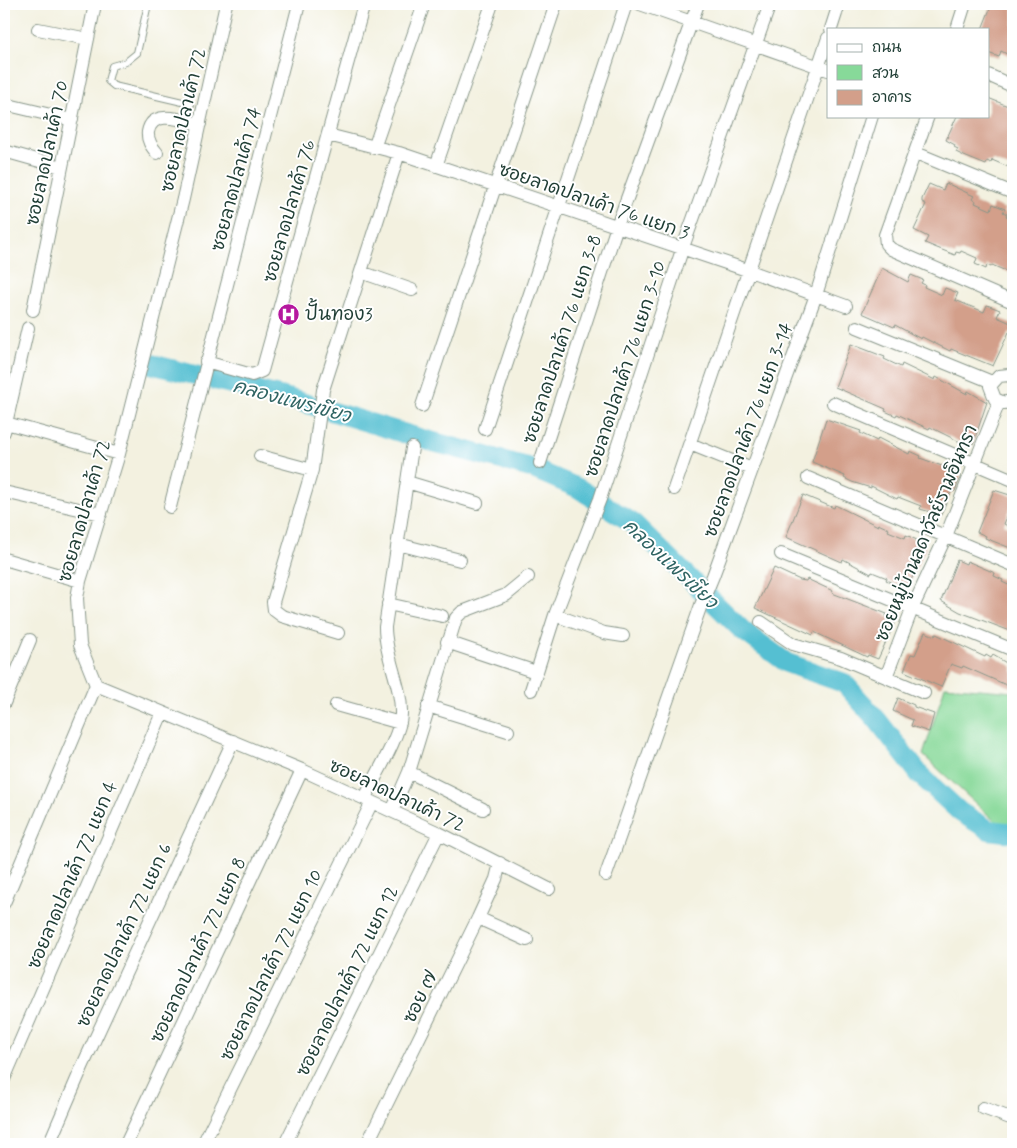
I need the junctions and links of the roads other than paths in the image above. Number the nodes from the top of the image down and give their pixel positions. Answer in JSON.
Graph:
{"nodes":[{"id":1,"x":96,"y":4,"type":"edge"},
{"id":2,"x":148,"y":4,"type":"edge"},
{"id":3,"x":226,"y":4,"type":"edge"},
{"id":4,"x":300,"y":4,"type":"edge"},
{"id":5,"x":364,"y":4,"type":"edge"},
{"id":6,"x":424,"y":4,"type":"edge"},
{"id":7,"x":492,"y":4,"type":"edge"},
{"id":8,"x":556,"y":4,"type":"edge"},
{"id":9,"x":626,"y":4,"type":"edge"},
{"id":10,"x":640,"y":4,"type":"edge"},
{"id":11,"x":698,"y":4,"type":"edge"},
{"id":12,"x":770,"y":4,"type":"edge"},
{"id":13,"x":839,"y":4,"type":"edge"},
{"id":14,"x":965,"y":4,"type":"edge"},
{"id":15,"x":691,"y":23,"type":"junction"},
{"id":16,"x":831,"y":28,"type":"edge"},
{"id":17,"x":957,"y":28,"type":"edge"},
{"id":18,"x":38,"y":29,"type":"dead end"},
{"id":19,"x":88,"y":39,"type":"junction"},
{"id":20,"x":757,"y":44,"type":"junction"},
{"id":21,"x":827,"y":46,"type":"edge"},
{"id":22,"x":824,"y":68,"type":"edge"},
{"id":23,"x":990,"y":76,"type":"edge"},
{"id":24,"x":1008,"y":84,"type":"dead end"},
{"id":25,"x":4,"y":104,"type":"edge"},
{"id":26,"x":191,"y":104,"type":"dead end"},
{"id":27,"x":871,"y":118,"type":"edge"},
{"id":28,"x":927,"y":118,"type":"edge"},
{"id":29,"x":72,"y":120,"type":"junction"},
{"id":30,"x":200,"y":124,"type":"junction"},
{"id":31,"x":328,"y":135,"type":"junction"},
{"id":32,"x":374,"y":148,"type":"junction"},
{"id":33,"x":4,"y":151,"type":"edge"},
{"id":34,"x":157,"y":153,"type":"dead end"},
{"id":35,"x":399,"y":153,"type":"junction"},
{"id":36,"x":916,"y":153,"type":"junction"},
{"id":37,"x":436,"y":166,"type":"junction"},
{"id":38,"x":61,"y":167,"type":"junction"},
{"id":39,"x":496,"y":185,"type":"junction"},
{"id":40,"x":1013,"y":193,"type":"edge"},
{"id":41,"x":558,"y":207,"type":"junction"},
{"id":42,"x":617,"y":226,"type":"junction"},
{"id":43,"x":682,"y":250,"type":"junction"},
{"id":44,"x":750,"y":271,"type":"junction"},
{"id":45,"x":361,"y":272,"type":"junction"},
{"id":46,"x":412,"y":290,"type":"dead end"},
{"id":47,"x":816,"y":295,"type":"junction"},
{"id":48,"x":1013,"y":302,"type":"edge"},
{"id":49,"x":846,"y":306,"type":"dead end"},
{"id":50,"x":33,"y":310,"type":"dead end"},
{"id":51,"x":857,"y":326,"type":"dead end"},
{"id":52,"x":28,"y":328,"type":"dead end"},
{"id":53,"x":204,"y":373,"type":"junction"},
{"id":54,"x":1013,"y":377,"type":"edge"},
{"id":55,"x":10,"y":380,"type":"edge"},
{"id":56,"x":992,"y":382,"type":"junction"},
{"id":57,"x":1013,"y":400,"type":"edge"},
{"id":58,"x":999,"y":402,"type":"junction"},
{"id":59,"x":833,"y":403,"type":"dead end"},
{"id":60,"x":422,"y":406,"type":"dead end"},
{"id":61,"x":5,"y":428,"type":"edge"},
{"id":62,"x":485,"y":429,"type":"dead end"},
{"id":63,"x":690,"y":444,"type":"junction"},
{"id":64,"x":412,"y":448,"type":"dead end"},
{"id":65,"x":120,"y":454,"type":"junction"},
{"id":66,"x":260,"y":456,"type":"dead end"},
{"id":67,"x":540,"y":463,"type":"dead end"},
{"id":68,"x":975,"y":464,"type":"junction"},
{"id":69,"x":752,"y":468,"type":"junction"},
{"id":70,"x":312,"y":470,"type":"junction"},
{"id":71,"x":808,"y":478,"type":"dead end"},
{"id":72,"x":1013,"y":480,"type":"edge"},
{"id":73,"x":407,"y":482,"type":"junction"},
{"id":74,"x":674,"y":489,"type":"dead end"},
{"id":75,"x":4,"y":492,"type":"edge"},
{"id":76,"x":477,"y":503,"type":"dead end"},
{"id":77,"x":170,"y":507,"type":"dead end"},
{"id":78,"x":101,"y":514,"type":"junction"},
{"id":79,"x":946,"y":536,"type":"junction"},
{"id":80,"x":398,"y":544,"type":"junction"},
{"id":81,"x":781,"y":554,"type":"dead end"},
{"id":82,"x":4,"y":559,"type":"edge"},
{"id":83,"x":460,"y":560,"type":"dead end"},
{"id":84,"x":1013,"y":565,"type":"edge"},
{"id":85,"x":528,"y":577,"type":"dead end"},
{"id":86,"x":80,"y":581,"type":"junction"},
{"id":87,"x":388,"y":604,"type":"junction"},
{"id":88,"x":912,"y":609,"type":"junction"},
{"id":89,"x":555,"y":615,"type":"junction"},
{"id":90,"x":442,"y":616,"type":"dead end"},
{"id":91,"x":760,"y":622,"type":"dead end"},
{"id":92,"x":338,"y":633,"type":"dead end"},
{"id":93,"x":623,"y":636,"type":"dead end"},
{"id":94,"x":30,"y":640,"type":"dead end"},
{"id":95,"x":447,"y":642,"type":"junction"},
{"id":96,"x":1013,"y":650,"type":"edge"},
{"id":97,"x":530,"y":670,"type":"dead end"},
{"id":98,"x":886,"y":678,"type":"junction"},
{"id":99,"x":96,"y":686,"type":"junction"},
{"id":100,"x":531,"y":690,"type":"dead end"},
{"id":101,"x":924,"y":693,"type":"dead end"},
{"id":102,"x":5,"y":696,"type":"edge"},
{"id":103,"x":336,"y":706,"type":"dead end"},
{"id":104,"x":428,"y":706,"type":"junction"},
{"id":105,"x":162,"y":713,"type":"junction"},
{"id":106,"x":400,"y":724,"type":"junction"},
{"id":107,"x":508,"y":731,"type":"dead end"},
{"id":108,"x":233,"y":741,"type":"junction"},
{"id":109,"x":302,"y":770,"type":"junction"},
{"id":110,"x":409,"y":772,"type":"junction"},
{"id":111,"x":368,"y":800,"type":"junction"},
{"id":112,"x":483,"y":809,"type":"dead end"},
{"id":113,"x":392,"y":811,"type":"junction"},
{"id":114,"x":439,"y":833,"type":"junction"},
{"id":115,"x":500,"y":863,"type":"junction"},
{"id":116,"x":606,"y":875,"type":"dead end"},
{"id":117,"x":549,"y":889,"type":"dead end"},
{"id":118,"x":4,"y":903,"type":"edge"},
{"id":119,"x":478,"y":918,"type":"junction"},
{"id":120,"x":527,"y":940,"type":"dead end"},
{"id":121,"x":4,"y":1079,"type":"edge"},
{"id":122,"x":983,"y":1108,"type":"dead end"},
{"id":123,"x":1013,"y":1120,"type":"edge"},
{"id":124,"x":50,"y":1144,"type":"edge"},
{"id":125,"x":126,"y":1144,"type":"edge"},
{"id":126,"x":202,"y":1144,"type":"edge"},
{"id":127,"x":285,"y":1144,"type":"edge"},
{"id":128,"x":367,"y":1144,"type":"edge"}],
"edges":[{"from":1,"to":19,"type":"street","name":"ซอยลาดปลาเค้า 70"},
{"from":2,"to":26,"type":"lane"},
{"from":3,"to":30,"type":"street","name":"ซอยลาดปลาเค้า 72"},
{"from":4,"to":53,"type":"street","name":"ซอยลาดปลาเค้า 74"},
{"from":5,"to":31,"type":"street","name":"ซอยลาดปลาเค้า 76"},
{"from":6,"to":32,"type":"street"},
{"from":7,"to":37,"type":"street"},
{"from":8,"to":39,"type":"street"},
{"from":9,"to":41,"type":"street"},
{"from":10,"to":15,"type":"street"},
{"from":11,"to":15,"type":"street","name":"ซอยลาดปลาเค้า 76 แยก 3-8"},
{"from":12,"to":20,"type":"street","name":"ซอยลาดปลาเค้า 76 แยก 3-10"},
{"from":13,"to":16,"type":"street"},
{"from":14,"to":17,"type":"street"},
{"from":15,"to":20,"type":"street"},
{"from":15,"to":42,"type":"street","name":"ซอยลาดปลาเค้า 76 แยก 3-8"},
{"from":18,"to":19,"type":"street"},
{"from":19,"to":29,"type":"street","name":"ซอยลาดปลาเค้า 70"},
{"from":20,"to":22,"type":"street"},
{"from":20,"to":43,"type":"street","name":"ซอยลาดปลาเค้า 76 แยก 3-10"},
{"from":21,"to":22,"type":"street"},
{"from":22,"to":44,"type":"street"},
{"from":23,"to":24,"type":"street"},
{"from":25,"to":29,"type":"street"},
{"from":27,"to":47,"type":"street","name":"ซอยลาดปลาเค้า 76 แยก 3-14"},
{"from":28,"to":36,"type":"street"},
{"from":29,"to":38,"type":"street","name":"ซอยลาดปลาเค้า 70"},
{"from":30,"to":34,"type":"street"},
{"from":30,"to":65,"type":"street","name":"ซอยลาดปลาเค้า 72"},
{"from":31,"to":32,"type":"street","name":"ซอยลาดปลาเค้า 76 แยก 3"},
{"from":31,"to":53,"type":"street","name":"ซอยลาดปลาเค้า 76"},
{"from":32,"to":35,"type":"street","name":"ซอยลาดปลาเค้า 76 แยก 3"},
{"from":33,"to":38,"type":"street"},
{"from":35,"to":37,"type":"street","name":"ซอยลาดปลาเค้า 76 แยก 3"},
{"from":35,"to":45,"type":"street"},
{"from":36,"to":40,"type":"street"},
{"from":36,"to":48,"type":"street"},
{"from":37,"to":39,"type":"street","name":"ซอยลาดปลาเค้า 76 แยก 3"},
{"from":38,"to":50,"type":"street","name":"ซอยลาดปลาเค้า 70"},
{"from":39,"to":41,"type":"street","name":"ซอยลาดปลาเค้า 76 แยก 3"},
{"from":39,"to":60,"type":"street"},
{"from":41,"to":42,"type":"street","name":"ซอยลาดปลาเค้า 76 แยก 3"},
{"from":41,"to":62,"type":"street"},
{"from":42,"to":43,"type":"street","name":"ซอยลาดปลาเค้า 76 แยก 3"},
{"from":42,"to":67,"type":"street","name":"ซอยลาดปลาเค้า 76 แยก 3-8"},
{"from":43,"to":44,"type":"street","name":"ซอยลาดปลาเค้า 76 แยก 3"},
{"from":43,"to":89,"type":"street","name":"ซอยลาดปลาเค้า 76 แยก 3-10"},
{"from":44,"to":47,"type":"street","name":"ซอยลาดปลาเค้า 76 แยก 3"},
{"from":44,"to":63,"type":"street"},
{"from":45,"to":46,"type":"street"},
{"from":45,"to":70,"type":"street"},
{"from":47,"to":49,"type":"street","name":"ซอยลาดปลาเค้า 76 แยก 3"},
{"from":47,"to":69,"type":"street","name":"ซอยลาดปลาเค้า 76 แยก 3-14"},
{"from":51,"to":56,"type":"street"},
{"from":52,"to":55,"type":"street"},
{"from":53,"to":77,"type":"street","name":"ซอยลาดปลาเค้า 74"},
{"from":54,"to":56,"type":"street"},
{"from":55,"to":61,"type":"street"},
{"from":56,"to":58,"type":"street"},
{"from":57,"to":58,"type":"street"},
{"from":58,"to":68,"type":"street","name":"ซอยหมู่บ้านลดาวัลย์รามอินทรา"},
{"from":59,"to":68,"type":"street"},
{"from":61,"to":65,"type":"street"},
{"from":63,"to":69,"type":"street"},
{"from":63,"to":74,"type":"street"},
{"from":64,"to":73,"type":"street"},
{"from":65,"to":78,"type":"street","name":"ซอยลาดปลาเค้า 72"},
{"from":66,"to":70,"type":"street"},
{"from":68,"to":72,"type":"street"},
{"from":68,"to":79,"type":"street","name":"ซอยหมู่บ้านลดาวัลย์รามอินทรา"},
{"from":69,"to":116,"type":"street","name":"ซอยลาดปลาเค้า 76 แยก 3-14"},
{"from":70,"to":92,"type":"street"},
{"from":71,"to":79,"type":"street"},
{"from":73,"to":76,"type":"street"},
{"from":73,"to":80,"type":"street"},
{"from":75,"to":78,"type":"street"},
{"from":78,"to":86,"type":"street","name":"ซอยลาดปลาเค้า 72"},
{"from":79,"to":84,"type":"street"},
{"from":79,"to":88,"type":"street","name":"ซอยหมู่บ้านลดาวัลย์รามอินทรา"},
{"from":80,"to":83,"type":"street"},
{"from":80,"to":87,"type":"street"},
{"from":81,"to":88,"type":"street"},
{"from":82,"to":86,"type":"street"},
{"from":85,"to":95,"type":"street"},
{"from":86,"to":99,"type":"street","name":"ซอยลาดปลาเค้า 72"},
{"from":87,"to":90,"type":"street"},
{"from":87,"to":106,"type":"street"},
{"from":88,"to":96,"type":"street"},
{"from":88,"to":98,"type":"street","name":"ซอยหมู่บ้านลดาวัลย์รามอินทรา"},
{"from":89,"to":93,"type":"street"},
{"from":89,"to":100,"type":"street","name":"ซอยลาดปลาเค้า 76 แยก 3-10"},
{"from":91,"to":98,"type":"street"},
{"from":94,"to":102,"type":"street"},
{"from":95,"to":97,"type":"street"},
{"from":95,"to":104,"type":"street"},
{"from":98,"to":101,"type":"street"},
{"from":99,"to":105,"type":"street","name":"ซอยลาดปลาเค้า 72"},
{"from":99,"to":118,"type":"street"},
{"from":103,"to":106,"type":"street"},
{"from":104,"to":107,"type":"street"},
{"from":104,"to":110,"type":"street"},
{"from":105,"to":108,"type":"street","name":"ซอยลาดปลาเค้า 72"},
{"from":105,"to":121,"type":"street","name":"ซอยลาดปลาเค้า 72 แยก 4"},
{"from":106,"to":111,"type":"street","name":"ซอยลาดปลาเค้า 72 แยก 10"},
{"from":108,"to":109,"type":"street","name":"ซอยลาดปลาเค้า 72"},
{"from":108,"to":124,"type":"street","name":"ซอยลาดปลาเค้า 72 แยก 6"},
{"from":109,"to":111,"type":"street","name":"ซอยลาดปลาเค้า 72"},
{"from":109,"to":125,"type":"street","name":"ซอยลาดปลาเค้า 72 แยก 8"},
{"from":110,"to":112,"type":"street"},
{"from":110,"to":113,"type":"street"},
{"from":111,"to":113,"type":"street","name":"ซอยลาดปลาเค้า 72"},
{"from":111,"to":126,"type":"street","name":"ซอยลาดปลาเค้า 72 แยก 10"},
{"from":113,"to":114,"type":"street","name":"ซอยลาดปลาเค้า 72"},
{"from":114,"to":115,"type":"street","name":"ซอยลาดปลาเค้า 72"},
{"from":114,"to":127,"type":"street","name":"ซอยลาดปลาเค้า 72 แยก 12"},
{"from":115,"to":117,"type":"street","name":"ซอยลาดปลาเค้า 72"},
{"from":115,"to":119,"type":"street","name":"ซอย ๗"},
{"from":119,"to":120,"type":"street"},
{"from":119,"to":128,"type":"street","name":"ซอย ๗"},
{"from":122,"to":123,"type":"street"}]}
